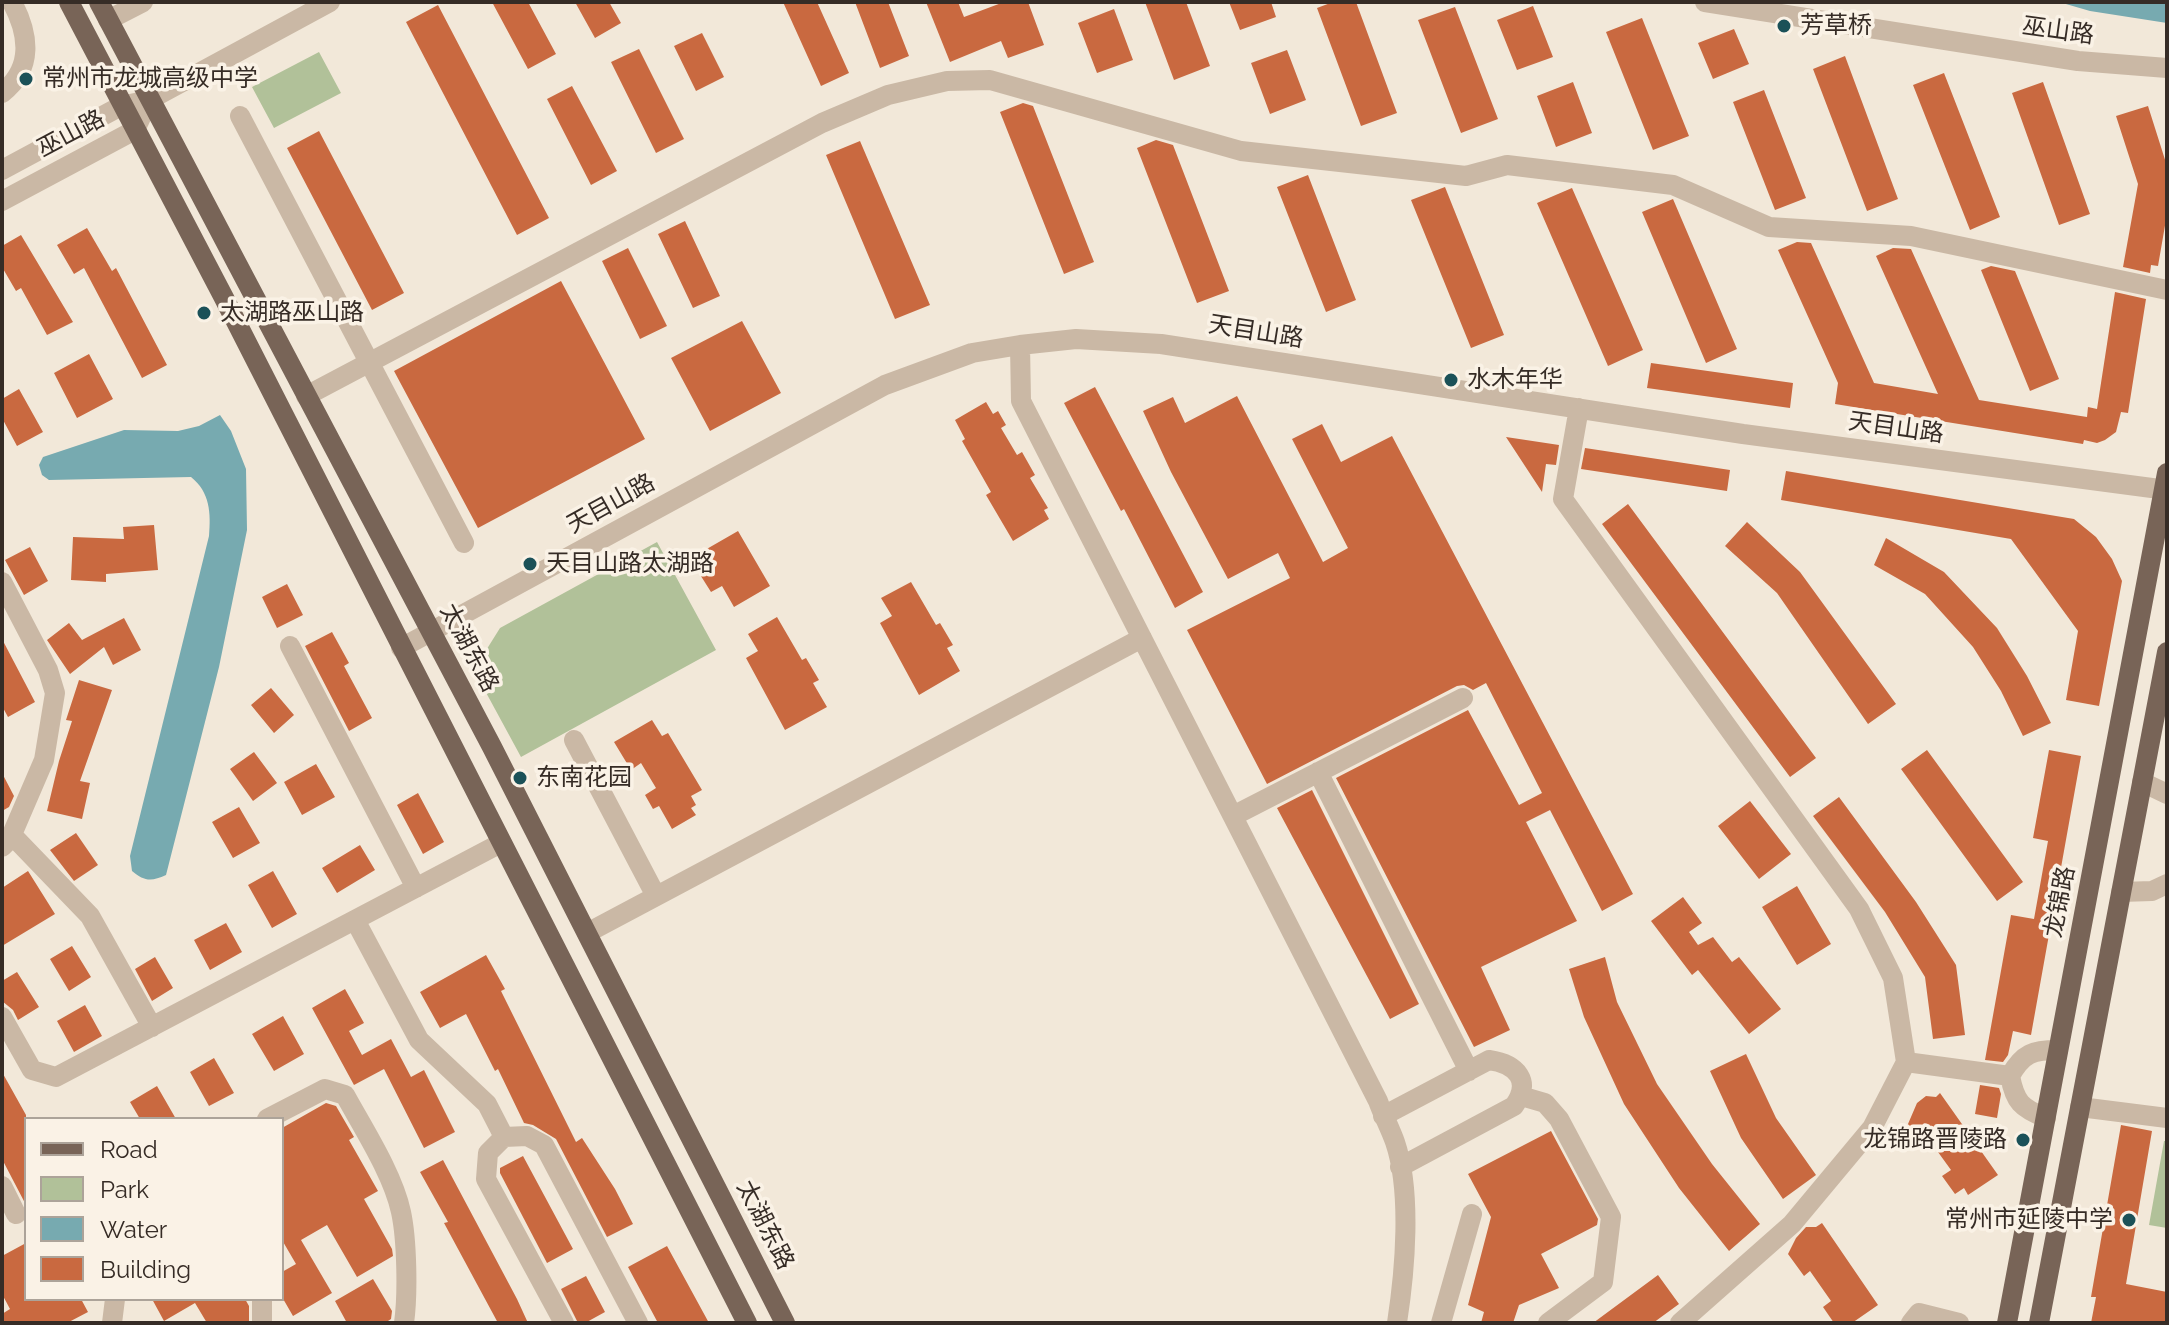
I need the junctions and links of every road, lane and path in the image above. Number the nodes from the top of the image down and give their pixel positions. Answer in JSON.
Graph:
{"nodes":[{"id":1,"x":12,"y":2,"type":"edge"},
{"id":2,"x":69,"y":2,"type":"edge"},
{"id":3,"x":143,"y":2,"type":"edge"},
{"id":4,"x":330,"y":2,"type":"edge"},
{"id":5,"x":1705,"y":2,"type":"edge"},
{"id":6,"x":104,"y":11,"type":"edge"},
{"id":7,"x":2167,"y":68,"type":"edge"},
{"id":8,"x":2,"y":93,"type":"edge"},
{"id":9,"x":149,"y":100,"type":"junction"},
{"id":10,"x":121,"y":106,"type":"junction"},
{"id":11,"x":240,"y":116,"type":"dead end"},
{"id":12,"x":135,"y":130,"type":"junction"},
{"id":13,"x":2,"y":170,"type":"edge"},
{"id":14,"x":2,"y":201,"type":"edge"},
{"id":15,"x":2167,"y":290,"type":"edge"},
{"id":16,"x":1020,"y":345,"type":"junction"},
{"id":17,"x":369,"y":363,"type":"junction"},
{"id":18,"x":306,"y":396,"type":"junction"},
{"id":19,"x":1579,"y":408,"type":"junction"},
{"id":20,"x":2166,"y":484,"type":"edge"},
{"id":21,"x":464,"y":543,"type":"dead end"},
{"id":22,"x":2,"y":582,"type":"edge"},
{"id":23,"x":432,"y":632,"type":"junction"},
{"id":24,"x":1142,"y":638,"type":"junction"},
{"id":25,"x":290,"y":646,"type":"dead end"},
{"id":26,"x":401,"y":648,"type":"junction"},
{"id":27,"x":2167,"y":652,"type":"edge"},
{"id":28,"x":1463,"y":698,"type":"dead end"},
{"id":29,"x":2160,"y":729,"type":"edge"},
{"id":30,"x":574,"y":740,"type":"dead end"},
{"id":31,"x":1318,"y":772,"type":"junction"},
{"id":32,"x":2142,"y":782,"type":"junction"},
{"id":33,"x":2167,"y":794,"type":"edge"},
{"id":34,"x":1233,"y":816,"type":"junction"},
{"id":35,"x":7,"y":841,"type":"edge"},
{"id":36,"x":501,"y":843,"type":"junction"},
{"id":37,"x":2167,"y":884,"type":"edge"},
{"id":38,"x":416,"y":888,"type":"junction"},
{"id":39,"x":2121,"y":892,"type":"junction"},
{"id":40,"x":656,"y":896,"type":"junction"},
{"id":41,"x":355,"y":920,"type":"junction"},
{"id":42,"x":587,"y":933,"type":"junction"},
{"id":43,"x":2,"y":1017,"type":"edge"},
{"id":44,"x":152,"y":1027,"type":"junction"},
{"id":45,"x":2058,"y":1050,"type":"junction"},
{"id":46,"x":1906,"y":1062,"type":"junction"},
{"id":47,"x":1469,"y":1071,"type":"junction"},
{"id":48,"x":2010,"y":1076,"type":"junction"},
{"id":49,"x":1521,"y":1096,"type":"junction"},
{"id":50,"x":2080,"y":1107,"type":"junction"},
{"id":51,"x":1383,"y":1116,"type":"junction"},
{"id":52,"x":271,"y":1117,"type":"edge"},
{"id":53,"x":2046,"y":1118,"type":"junction"},
{"id":54,"x":2167,"y":1118,"type":"edge"},
{"id":55,"x":504,"y":1137,"type":"junction"},
{"id":56,"x":1400,"y":1167,"type":"junction"},
{"id":57,"x":2,"y":1186,"type":"edge"},
{"id":58,"x":16,"y":1214,"type":"dead end"},
{"id":59,"x":1472,"y":1214,"type":"dead end"},
{"id":60,"x":115,"y":1301,"type":"edge"},
{"id":61,"x":262,"y":1301,"type":"edge"},
{"id":62,"x":1704,"y":1316,"type":"edge"},
{"id":63,"x":112,"y":1323,"type":"edge"},
{"id":64,"x":262,"y":1323,"type":"edge"},
{"id":65,"x":404,"y":1323,"type":"edge"},
{"id":66,"x":564,"y":1323,"type":"edge"},
{"id":67,"x":638,"y":1323,"type":"edge"},
{"id":68,"x":747,"y":1323,"type":"edge"},
{"id":69,"x":785,"y":1323,"type":"edge"},
{"id":70,"x":1397,"y":1323,"type":"edge"},
{"id":71,"x":1441,"y":1323,"type":"edge"},
{"id":72,"x":1548,"y":1323,"type":"edge"},
{"id":73,"x":1680,"y":1323,"type":"edge"},
{"id":74,"x":1911,"y":1323,"type":"edge"},
{"id":75,"x":1959,"y":1323,"type":"edge"},
{"id":76,"x":2007,"y":1323,"type":"edge"},
{"id":77,"x":2039,"y":1323,"type":"edge"}],
"edges":[{"from":1,"to":8,"type":"street"},
{"from":2,"to":10,"type":"main road"},
{"from":3,"to":6,"type":"street"},
{"from":4,"to":9,"type":"street","name":"巫山路"},
{"from":5,"to":7,"type":"street","name":"巫山路"},
{"from":6,"to":9,"type":"main road","name":"太湖东路"},
{"from":9,"to":10,"type":"street","name":"巫山路"},
{"from":9,"to":12,"type":"street","name":"巫山路"},
{"from":9,"to":18,"type":"main road","name":"太湖东路"},
{"from":10,"to":12,"type":"main road"},
{"from":10,"to":13,"type":"street","name":"巫山路"},
{"from":11,"to":17,"type":"street"},
{"from":12,"to":14,"type":"street","name":"巫山路"},
{"from":12,"to":26,"type":"main road"},
{"from":15,"to":17,"type":"street"},
{"from":16,"to":19,"type":"street","name":"天目山路"},
{"from":16,"to":23,"type":"street","name":"天目山路"},
{"from":16,"to":24,"type":"street"},
{"from":17,"to":18,"type":"street"},
{"from":17,"to":21,"type":"street"},
{"from":18,"to":23,"type":"main road","name":"太湖东路"},
{"from":19,"to":20,"type":"street","name":"天目山路"},
{"from":19,"to":46,"type":"street"},
{"from":20,"to":45,"type":"main road","name":"龙锦路"},
{"from":22,"to":35,"type":"street"},
{"from":23,"to":26,"type":"street","name":"天目山路"},
{"from":23,"to":42,"type":"main road","name":"太湖东路"},
{"from":24,"to":34,"type":"street"},
{"from":24,"to":40,"type":"street"},
{"from":25,"to":38,"type":"street"},
{"from":26,"to":36,"type":"main road"},
{"from":27,"to":29,"type":"main road"},
{"from":28,"to":31,"type":"street"},
{"from":29,"to":32,"type":"main road"},
{"from":30,"to":40,"type":"street"},
{"from":31,"to":34,"type":"street"},
{"from":31,"to":47,"type":"street"},
{"from":32,"to":33,"type":"street"},
{"from":32,"to":39,"type":"main road"},
{"from":34,"to":51,"type":"street"},
{"from":35,"to":44,"type":"street"},
{"from":36,"to":38,"type":"street"},
{"from":36,"to":68,"type":"main road"},
{"from":37,"to":39,"type":"street"},
{"from":38,"to":41,"type":"street"},
{"from":39,"to":50,"type":"main road"},
{"from":40,"to":42,"type":"street"},
{"from":41,"to":44,"type":"street"},
{"from":41,"to":55,"type":"street"},
{"from":42,"to":69,"type":"main road","name":"太湖东路"},
{"from":43,"to":44,"type":"street"},
{"from":45,"to":48,"type":"street"},
{"from":45,"to":53,"type":"main road","name":"龙锦路"},
{"from":46,"to":48,"type":"street"},
{"from":46,"to":62,"type":"street"},
{"from":47,"to":49,"type":"street"},
{"from":47,"to":51,"type":"street"},
{"from":48,"to":53,"type":"street"},
{"from":49,"to":56,"type":"street"},
{"from":49,"to":72,"type":"street"},
{"from":50,"to":54,"type":"street"},
{"from":50,"to":77,"type":"main road"},
{"from":51,"to":56,"type":"street"},
{"from":52,"to":65,"type":"street"},
{"from":53,"to":76,"type":"main road","name":"龙锦路"},
{"from":55,"to":66,"type":"street"},
{"from":55,"to":67,"type":"street"},
{"from":56,"to":70,"type":"street"},
{"from":57,"to":58,"type":"street"},
{"from":59,"to":71,"type":"street"},
{"from":60,"to":63,"type":"street"},
{"from":61,"to":64,"type":"street"},
{"from":62,"to":73,"type":"street"},
{"from":74,"to":75,"type":"street"}]}
